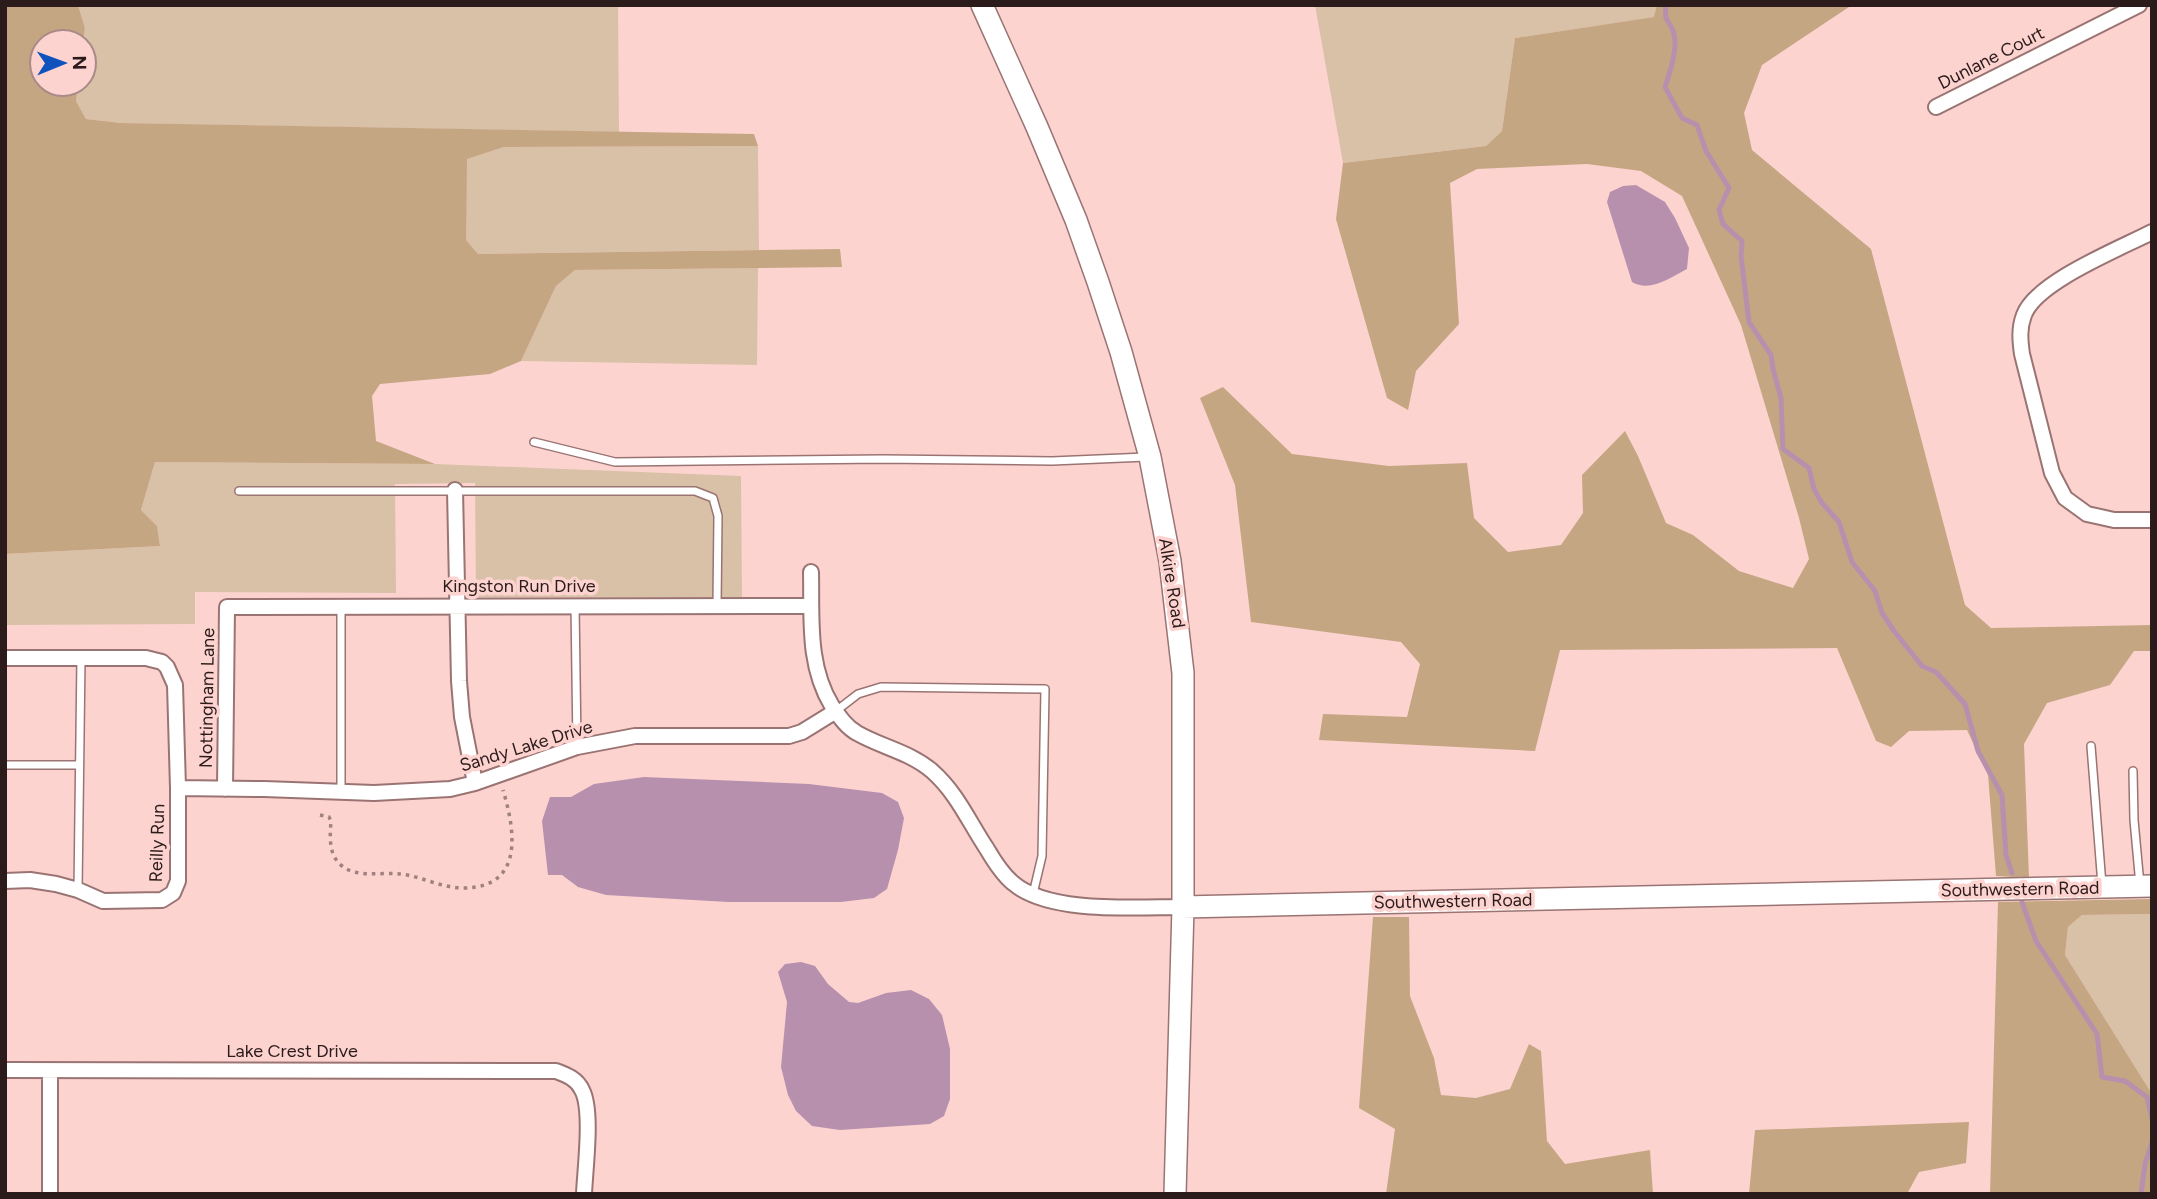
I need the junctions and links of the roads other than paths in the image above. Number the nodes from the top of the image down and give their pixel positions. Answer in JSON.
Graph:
{"nodes":[{"id":1,"x":982,"y":5,"type":"edge"},
{"id":2,"x":2139,"y":5,"type":"edge"},
{"id":3,"x":1936,"y":107,"type":"dead end"},
{"id":4,"x":2152,"y":232,"type":"edge"},
{"id":5,"x":534,"y":442,"type":"dead end"},
{"id":6,"x":1150,"y":457,"type":"junction"},
{"id":7,"x":456,"y":490,"type":"junction"},
{"id":8,"x":239,"y":491,"type":"dead end"},
{"id":9,"x":2152,"y":520,"type":"edge"},
{"id":10,"x":811,"y":572,"type":"dead end"},
{"id":11,"x":575,"y":605,"type":"junction"},
{"id":12,"x":717,"y":605,"type":"junction"},
{"id":13,"x":341,"y":606,"type":"junction"},
{"id":14,"x":457,"y":606,"type":"junction"},
{"id":15,"x":811,"y":606,"type":"junction"},
{"id":16,"x":227,"y":607,"type":"joint"},
{"id":17,"x":5,"y":658,"type":"edge"},
{"id":18,"x":81,"y":658,"type":"junction"},
{"id":19,"x":836,"y":711,"type":"junction"},
{"id":20,"x":2091,"y":746,"type":"dead end"},
{"id":21,"x":577,"y":747,"type":"junction"},
{"id":22,"x":5,"y":765,"type":"edge"},
{"id":23,"x":79,"y":765,"type":"junction"},
{"id":24,"x":2133,"y":771,"type":"dead end"},
{"id":25,"x":475,"y":783,"type":"junction"},
{"id":26,"x":178,"y":788,"type":"junction"},
{"id":27,"x":225,"y":789,"type":"junction"},
{"id":28,"x":341,"y":792,"type":"junction"},
{"id":29,"x":5,"y":881,"type":"edge"},
{"id":30,"x":2146,"y":886,"type":"edge"},
{"id":31,"x":2102,"y":887,"type":"junction"},
{"id":32,"x":78,"y":890,"type":"junction"},
{"id":33,"x":1032,"y":895,"type":"junction"},
{"id":34,"x":1183,"y":907,"type":"junction"},
{"id":35,"x":5,"y":1070,"type":"edge"},
{"id":36,"x":50,"y":1071,"type":"junction"},
{"id":37,"x":50,"y":1194,"type":"edge"},
{"id":38,"x":584,"y":1194,"type":"edge"},
{"id":39,"x":1175,"y":1194,"type":"edge"}],
"edges":[{"from":1,"to":6,"type":"main road","name":"Alkire Road"},
{"from":2,"to":3,"type":"street","name":"Dunlane Court"},
{"from":4,"to":9,"type":"street"},
{"from":5,"to":6,"type":"lane"},
{"from":6,"to":34,"type":"main road","name":"Alkire Road"},
{"from":7,"to":8,"type":"lane"},
{"from":7,"to":12,"type":"lane"},
{"from":7,"to":14,"type":"street"},
{"from":10,"to":15,"type":"street","name":"Southwestern Road"},
{"from":11,"to":12,"type":"street","name":"Kingston Run Drive"},
{"from":11,"to":14,"type":"street","name":"Kingston Run Drive"},
{"from":11,"to":21,"type":"lane"},
{"from":12,"to":15,"type":"street","name":"Kingston Run Drive"},
{"from":13,"to":14,"type":"street","name":"Kingston Run Drive"},
{"from":13,"to":16,"type":"street","name":"Kingston Run Drive"},
{"from":13,"to":28,"type":"lane"},
{"from":14,"to":25,"type":"street"},
{"from":15,"to":19,"type":"street","name":"Southwestern Road"},
{"from":16,"to":27,"type":"street","name":"Nottingham Lane"},
{"from":17,"to":18,"type":"street"},
{"from":18,"to":23,"type":"lane"},
{"from":18,"to":26,"type":"street"},
{"from":19,"to":21,"type":"street","name":"Sandy Lake Drive"},
{"from":19,"to":33,"type":"street","name":"Southwestern Road"},
{"from":19,"to":33,"type":"lane"},
{"from":20,"to":31,"type":"lane"},
{"from":21,"to":25,"type":"street","name":"Sandy Lake Drive"},
{"from":22,"to":23,"type":"lane"},
{"from":23,"to":32,"type":"lane"},
{"from":24,"to":30,"type":"lane"},
{"from":25,"to":28,"type":"street","name":"Sandy Lake Drive"},
{"from":26,"to":27,"type":"street","name":"Sandy Lake Drive"},
{"from":26,"to":32,"type":"street","name":"Reilly Run"},
{"from":27,"to":28,"type":"street","name":"Sandy Lake Drive"},
{"from":29,"to":32,"type":"street","name":"Reilly Run"},
{"from":30,"to":31,"type":"main road","name":"Southwestern Road"},
{"from":31,"to":34,"type":"main road","name":"Southwestern Road"},
{"from":33,"to":34,"type":"street","name":"Southwestern Road"},
{"from":34,"to":39,"type":"main road","name":"Alkire Road"},
{"from":35,"to":36,"type":"street","name":"Lake Crest Drive"},
{"from":36,"to":37,"type":"street"},
{"from":36,"to":38,"type":"street","name":"Lake Crest Drive"}]}
